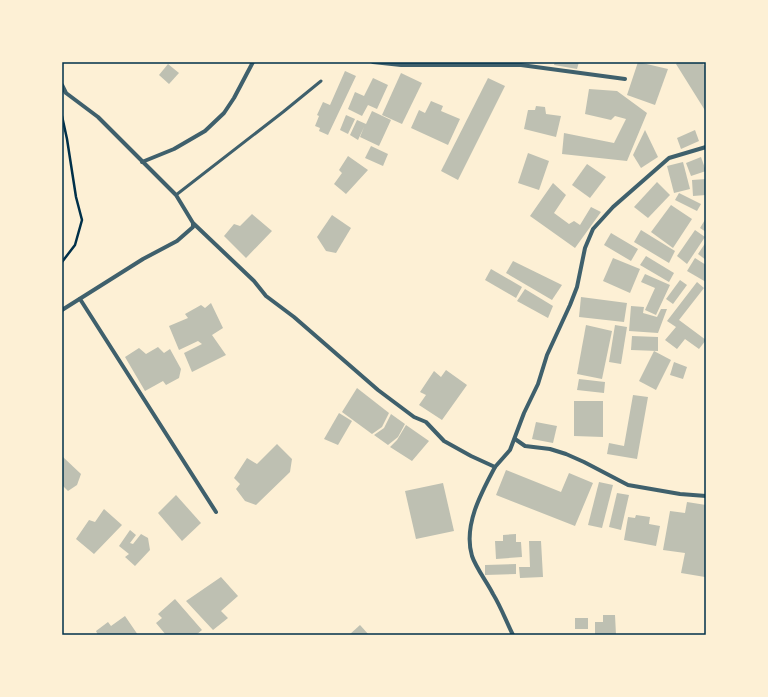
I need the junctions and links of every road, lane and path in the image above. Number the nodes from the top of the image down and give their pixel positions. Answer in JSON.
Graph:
{"nodes":[{"id":1,"x":253,"y":62,"type":"edge"},
{"id":2,"x":373,"y":62,"type":"edge"},
{"id":3,"x":625,"y":79,"type":"dead end"},
{"id":4,"x":321,"y":81,"type":"dead end"},
{"id":5,"x":62,"y":85,"type":"edge"},
{"id":6,"x":62,"y":116,"type":"edge"},
{"id":7,"x":706,"y":147,"type":"edge"},
{"id":8,"x":142,"y":162,"type":"junction"},
{"id":9,"x":176,"y":195,"type":"junction"},
{"id":10,"x":193,"y":223,"type":"junction"},
{"id":11,"x":62,"y":262,"type":"edge"},
{"id":12,"x":80,"y":299,"type":"junction"},
{"id":13,"x":62,"y":310,"type":"edge"},
{"id":14,"x":515,"y":439,"type":"junction"},
{"id":15,"x":495,"y":467,"type":"junction"},
{"id":16,"x":706,"y":496,"type":"edge"},
{"id":17,"x":216,"y":512,"type":"dead end"},
{"id":18,"x":513,"y":635,"type":"edge"}],
"edges":[{"from":1,"to":8,"type":"street"},
{"from":2,"to":3,"type":"street"},
{"from":4,"to":9,"type":"lane"},
{"from":5,"to":8,"type":"street"},
{"from":6,"to":11,"type":"path"},
{"from":7,"to":14,"type":"street"},
{"from":8,"to":9,"type":"street"},
{"from":9,"to":10,"type":"street"},
{"from":10,"to":12,"type":"street"},
{"from":10,"to":15,"type":"street"},
{"from":12,"to":13,"type":"street"},
{"from":12,"to":17,"type":"street"},
{"from":14,"to":15,"type":"street"},
{"from":14,"to":16,"type":"street"},
{"from":15,"to":18,"type":"street"}]}
